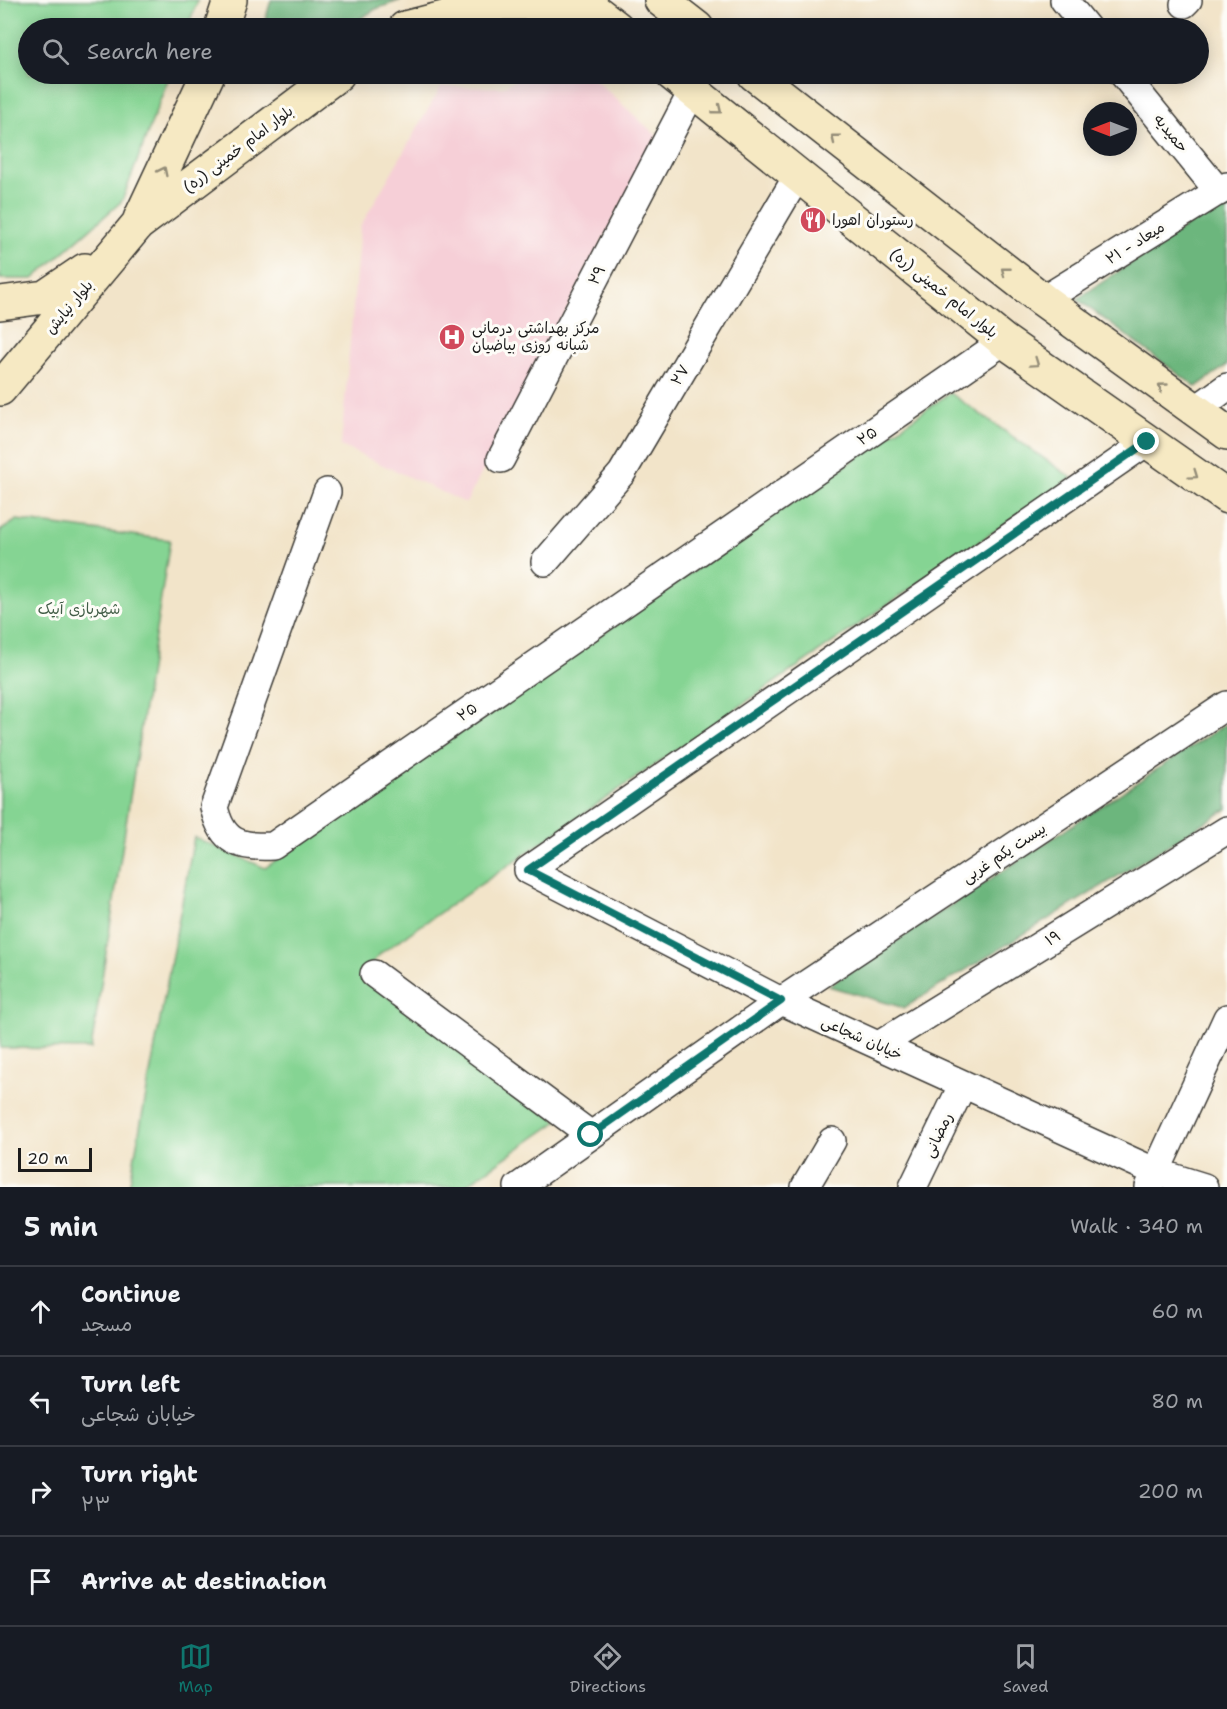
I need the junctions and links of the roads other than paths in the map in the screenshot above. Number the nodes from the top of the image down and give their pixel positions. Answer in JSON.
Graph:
{"nodes":[{"id":1,"x":230,"y":0,"type":"edge"},
{"id":2,"x":662,"y":0,"type":"edge"},
{"id":3,"x":1064,"y":0,"type":"edge"},
{"id":4,"x":224,"y":18,"type":"edge"},
{"id":5,"x":444,"y":18,"type":"edge"},
{"id":6,"x":604,"y":18,"type":"edge"},
{"id":7,"x":684,"y":18,"type":"edge"},
{"id":8,"x":1079,"y":18,"type":"edge"},
{"id":9,"x":203,"y":84,"type":"edge"},
{"id":10,"x":325,"y":84,"type":"edge"},
{"id":11,"x":682,"y":84,"type":"edge"},
{"id":12,"x":685,"y":84,"type":"edge"},
{"id":13,"x":767,"y":84,"type":"edge"},
{"id":14,"x":1132,"y":84,"type":"edge"},
{"id":15,"x":869,"y":165,"type":"junction"},
{"id":16,"x":798,"y":175,"type":"junction"},
{"id":17,"x":1223,"y":189,"type":"edge"},
{"id":18,"x":838,"y":207,"type":"junction"},
{"id":19,"x":138,"y":224,"type":"junction"},
{"id":20,"x":1043,"y":300,"type":"junction"},
{"id":21,"x":0,"y":303,"type":"edge"},
{"id":22,"x":1004,"y":341,"type":"junction"},
{"id":23,"x":1227,"y":387,"type":"edge"},
{"id":24,"x":0,"y":389,"type":"edge"},
{"id":25,"x":1194,"y":411,"type":"junction"},
{"id":26,"x":1227,"y":432,"type":"edge"},
{"id":27,"x":1147,"y":442,"type":"junction"},
{"id":28,"x":501,"y":459,"type":"dead end"},
{"id":29,"x":327,"y":492,"type":"dead end"},
{"id":30,"x":1227,"y":497,"type":"edge"},
{"id":31,"x":545,"y":562,"type":"dead end"},
{"id":32,"x":1227,"y":705,"type":"edge"},
{"id":33,"x":1227,"y":830,"type":"edge"},
{"id":34,"x":374,"y":974,"type":"dead end"},
{"id":35,"x":781,"y":1001,"type":"junction"},
{"id":36,"x":1227,"y":1018,"type":"edge"},
{"id":37,"x":879,"y":1045,"type":"junction"},
{"id":38,"x":963,"y":1084,"type":"junction"},
{"id":39,"x":591,"y":1135,"type":"junction"},
{"id":40,"x":832,"y":1141,"type":"dead end"},
{"id":41,"x":1153,"y":1179,"type":"edge"},
{"id":42,"x":518,"y":1187,"type":"edge"},
{"id":43,"x":805,"y":1187,"type":"edge"},
{"id":44,"x":913,"y":1187,"type":"edge"},
{"id":45,"x":1204,"y":1187,"type":"edge"}],
"edges":[{"from":1,"to":4,"type":"main road"},
{"from":2,"to":7,"type":"main road"},
{"from":3,"to":8,"type":"street"},
{"from":5,"to":6,"type":"main road"},
{"from":19,"to":9,"type":"main road","one_way":true},
{"from":10,"to":19,"type":"main road","name":"بلوار امام خمینی (ره)"},
{"from":11,"to":28,"type":"street","name":"۲۹"},
{"from":12,"to":16,"type":"main road","name":"بلوار امام خمینی (ره)","one_way":true},
{"from":15,"to":13,"type":"main road","one_way":true},
{"from":14,"to":17,"type":"street","name":"حمیدیه"},
{"from":15,"to":18,"type":"main road"},
{"from":20,"to":15,"type":"main road","one_way":true},
{"from":16,"to":18,"type":"main road","name":"بلوار امام خمینی (ره)"},
{"from":16,"to":31,"type":"street","name":"۲۷"},
{"from":17,"to":20,"type":"street","name":"۲۱ - میعاد"},
{"from":18,"to":22,"type":"main road","name":"بلوار امام خمینی (ره)"},
{"from":19,"to":21,"type":"main road"},
{"from":19,"to":24,"type":"main road","name":"بلوار نیایش"},
{"from":25,"to":20,"type":"main road","one_way":true},
{"from":22,"to":27,"type":"main road","name":"بلوار امام خمینی (ره)","one_way":true},
{"from":22,"to":29,"type":"street","name":"۲۵"},
{"from":23,"to":25,"type":"street"},
{"from":25,"to":26,"type":"main road"},
{"from":27,"to":30,"type":"main road","name":"بلوار امام خمینی (ره)","one_way":true},
{"from":27,"to":35,"type":"street","name":"خیابان شجاعی"},
{"from":32,"to":35,"type":"street","name":"بیست یکم غربی"},
{"from":33,"to":37,"type":"street","name":"۱۹"},
{"from":34,"to":39,"type":"street"},
{"from":35,"to":37,"type":"street","name":"خیابان شجاعی"},
{"from":35,"to":39,"type":"street","name":"بیست یکم غربی"},
{"from":36,"to":41,"type":"street"},
{"from":37,"to":38,"type":"street","name":"خیابان شجاعی"},
{"from":38,"to":41,"type":"street","name":"خیابان شجاعی"},
{"from":38,"to":44,"type":"street","name":"رمضانی"},
{"from":39,"to":42,"type":"street","name":"بیست یکم غربی"},
{"from":40,"to":43,"type":"street"},
{"from":41,"to":45,"type":"street","name":"خیابان شجاعی"}]}
